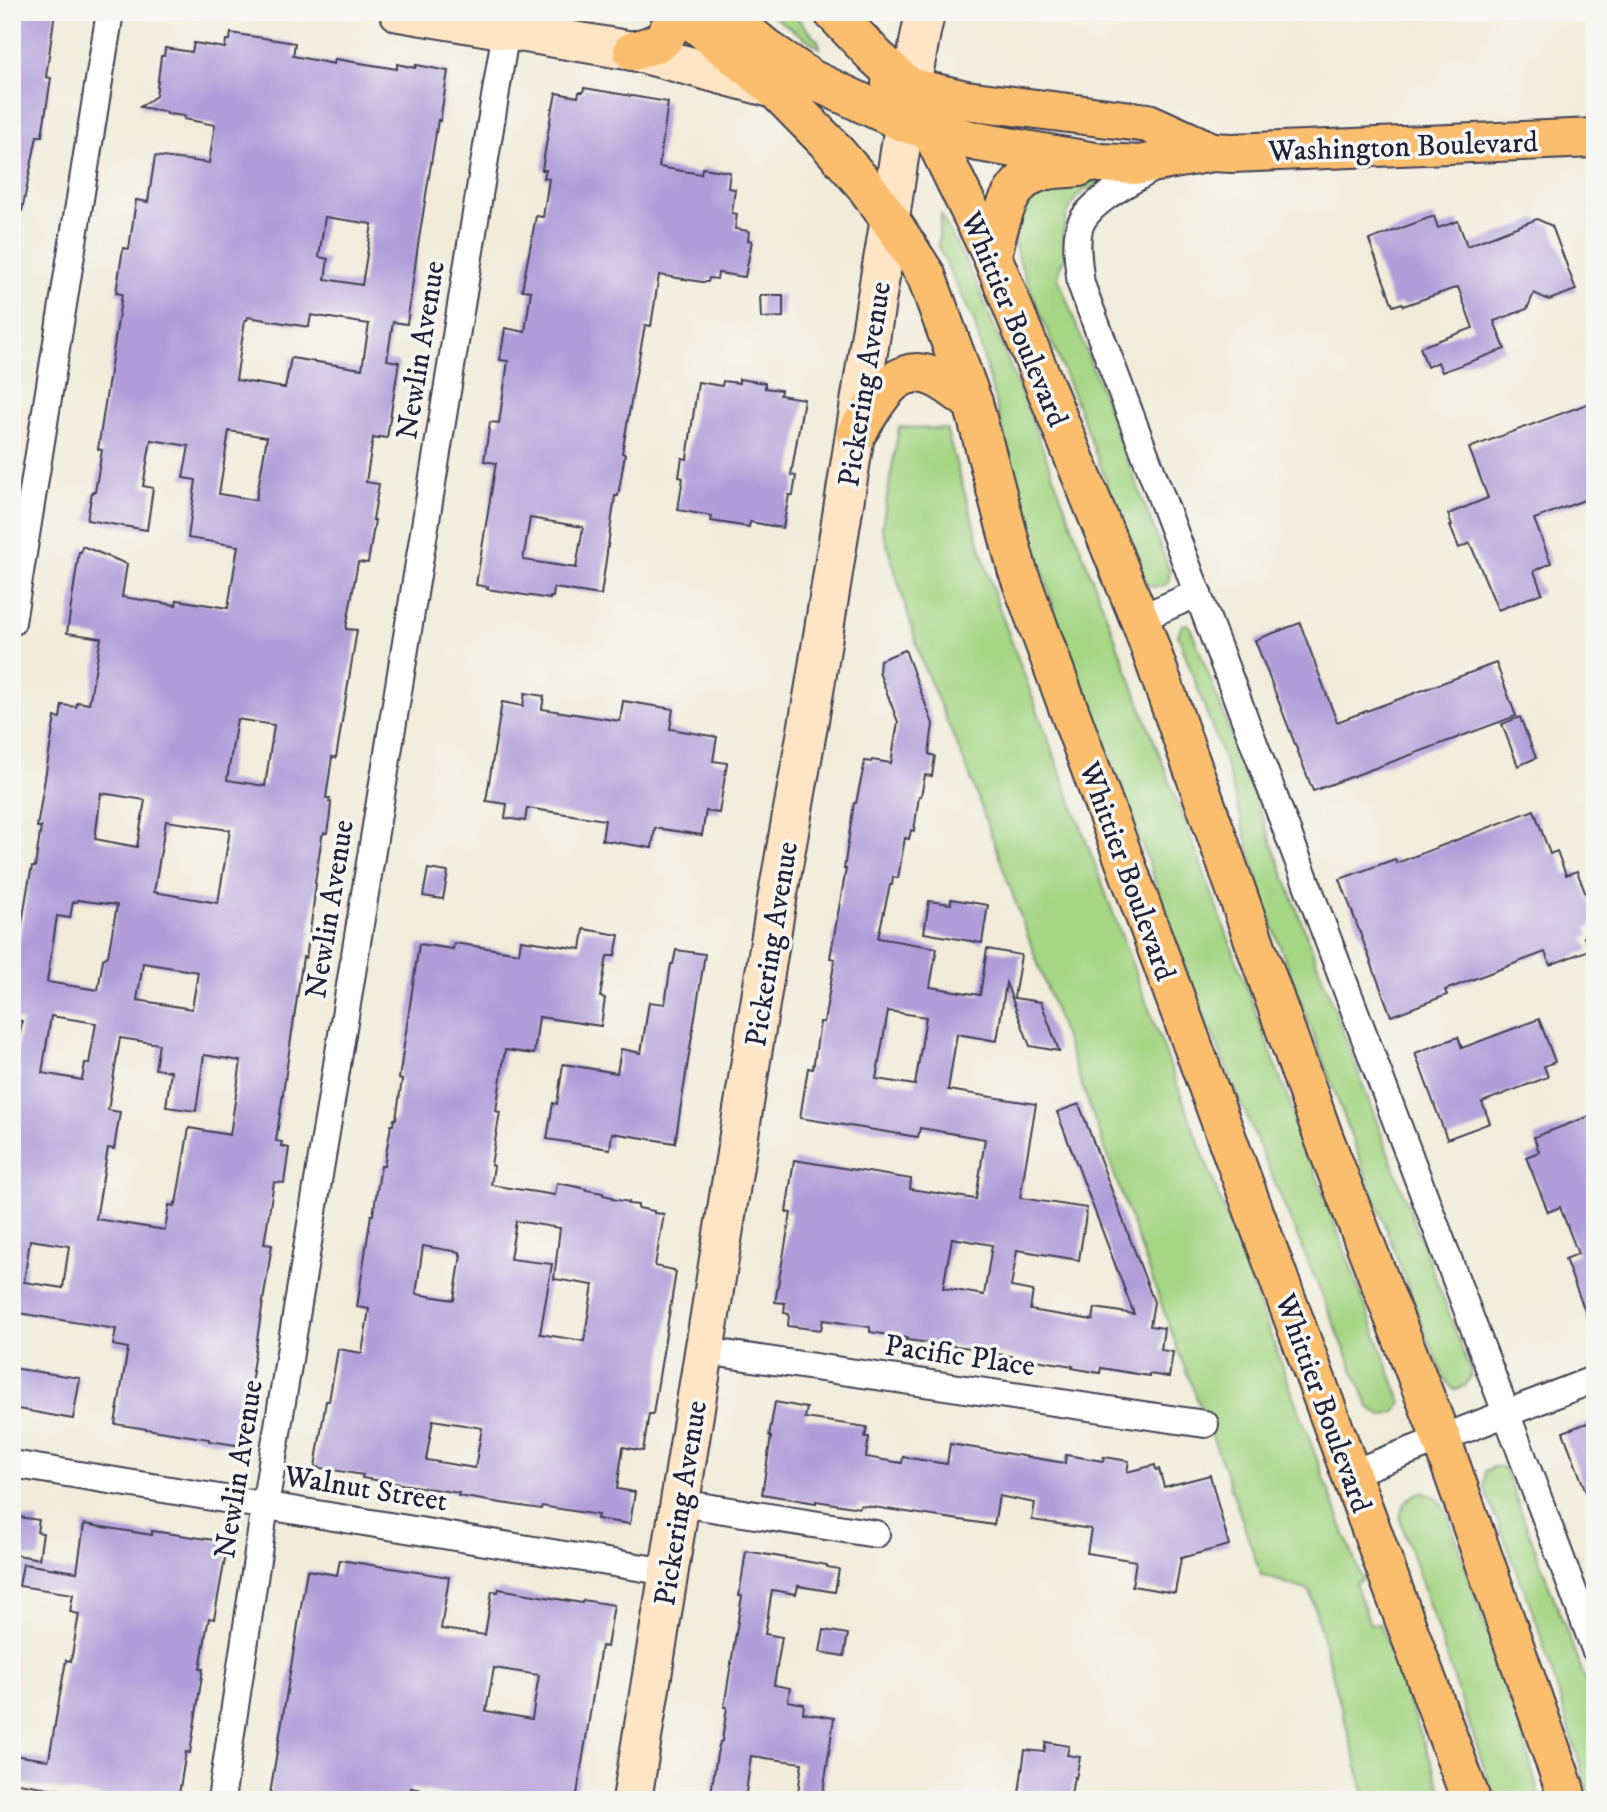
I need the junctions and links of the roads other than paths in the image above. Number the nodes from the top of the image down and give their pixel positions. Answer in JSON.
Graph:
{"nodes":[{"id":1,"x":110,"y":12,"type":"edge"},
{"id":2,"x":399,"y":12,"type":"edge"},
{"id":3,"x":673,"y":12,"type":"edge"},
{"id":4,"x":682,"y":12,"type":"edge"},
{"id":5,"x":722,"y":12,"type":"edge"},
{"id":6,"x":748,"y":12,"type":"edge"},
{"id":7,"x":833,"y":12,"type":"edge"},
{"id":8,"x":926,"y":12,"type":"edge"},
{"id":9,"x":506,"y":30,"type":"junction"},
{"id":10,"x":633,"y":51,"type":"junction"},
{"id":11,"x":775,"y":89,"type":"junction"},
{"id":12,"x":915,"y":114,"type":"junction"},
{"id":13,"x":1595,"y":138,"type":"edge"},
{"id":14,"x":1212,"y":152,"type":"junction"},
{"id":15,"x":1170,"y":159,"type":"junction"},
{"id":16,"x":1101,"y":163,"type":"junction"},
{"id":17,"x":891,"y":221,"type":"junction"},
{"id":18,"x":992,"y":256,"type":"junction"},
{"id":19,"x":973,"y":403,"type":"junction"},
{"id":20,"x":856,"y":434,"type":"junction"},
{"id":21,"x":1198,"y":593,"type":"junction"},
{"id":22,"x":1139,"y":619,"type":"junction"},
{"id":23,"x":12,"y":622,"type":"edge"},
{"id":24,"x":705,"y":1351,"type":"junction"},
{"id":25,"x":1595,"y":1379,"type":"edge"},
{"id":26,"x":1506,"y":1413,"type":"junction"},
{"id":27,"x":1205,"y":1424,"type":"dead end"},
{"id":28,"x":1441,"y":1438,"type":"junction"},
{"id":29,"x":12,"y":1464,"type":"edge"},
{"id":30,"x":1350,"y":1474,"type":"junction"},
{"id":31,"x":680,"y":1503,"type":"junction"},
{"id":32,"x":265,"y":1506,"type":"junction"},
{"id":33,"x":876,"y":1535,"type":"dead end"},
{"id":34,"x":668,"y":1572,"type":"junction"},
{"id":35,"x":1595,"y":1649,"type":"edge"},
{"id":36,"x":220,"y":1800,"type":"edge"},
{"id":37,"x":632,"y":1800,"type":"edge"},
{"id":38,"x":1471,"y":1800,"type":"edge"},
{"id":39,"x":1567,"y":1800,"type":"edge"}],
"edges":[{"from":1,"to":23,"type":"street"},
{"from":2,"to":9,"type":"street"},
{"from":3,"to":10,"type":"main road"},
{"from":4,"to":11,"type":"main road","name":"Whittier Boulevard"},
{"from":5,"to":12,"type":"main road","name":"Washington Boulevard"},
{"from":6,"to":12,"type":"main road"},
{"from":7,"to":12,"type":"main road","name":"Whittier Boulevard"},
{"from":8,"to":12,"type":"street","name":"Pickering Avenue"},
{"from":9,"to":10,"type":"street"},
{"from":9,"to":32,"type":"street","name":"Newlin Avenue"},
{"from":10,"to":11,"type":"street"},
{"from":11,"to":17,"type":"main road","name":"Whittier Boulevard"},
{"from":12,"to":14,"type":"main road","name":"Washington Boulevard"},
{"from":12,"to":16,"type":"main road","name":"Washington Boulevard"},
{"from":12,"to":17,"type":"street","name":"Pickering Avenue"},
{"from":12,"to":18,"type":"main road","name":"Whittier Boulevard"},
{"from":13,"to":14,"type":"main road","name":"Washington Boulevard"},
{"from":14,"to":15,"type":"main road","name":"Washington Boulevard"},
{"from":15,"to":16,"type":"main road","name":"Washington Boulevard"},
{"from":15,"to":21,"type":"street"},
{"from":16,"to":18,"type":"main road"},
{"from":17,"to":19,"type":"main road","name":"Whittier Boulevard"},
{"from":17,"to":20,"type":"street","name":"Pickering Avenue"},
{"from":18,"to":22,"type":"main road","name":"Whittier Boulevard"},
{"from":19,"to":20,"type":"main road"},
{"from":19,"to":30,"type":"main road","name":"Whittier Boulevard"},
{"from":20,"to":24,"type":"street","name":"Pickering Avenue"},
{"from":21,"to":22,"type":"street"},
{"from":21,"to":26,"type":"street"},
{"from":22,"to":28,"type":"main road","name":"Whittier Boulevard"},
{"from":24,"to":27,"type":"street","name":"Pacific Place"},
{"from":24,"to":31,"type":"street","name":"Pickering Avenue"},
{"from":25,"to":26,"type":"street"},
{"from":26,"to":28,"type":"street"},
{"from":26,"to":35,"type":"street"},
{"from":28,"to":30,"type":"street"},
{"from":28,"to":39,"type":"main road","name":"Whittier Boulevard"},
{"from":29,"to":32,"type":"street","name":"Walnut Street"},
{"from":30,"to":38,"type":"main road","name":"Whittier Boulevard"},
{"from":31,"to":33,"type":"street"},
{"from":31,"to":34,"type":"street","name":"Pickering Avenue"},
{"from":32,"to":34,"type":"street","name":"Walnut Street"},
{"from":32,"to":36,"type":"street","name":"Newlin Avenue"},
{"from":34,"to":37,"type":"street","name":"Pickering Avenue"}]}
